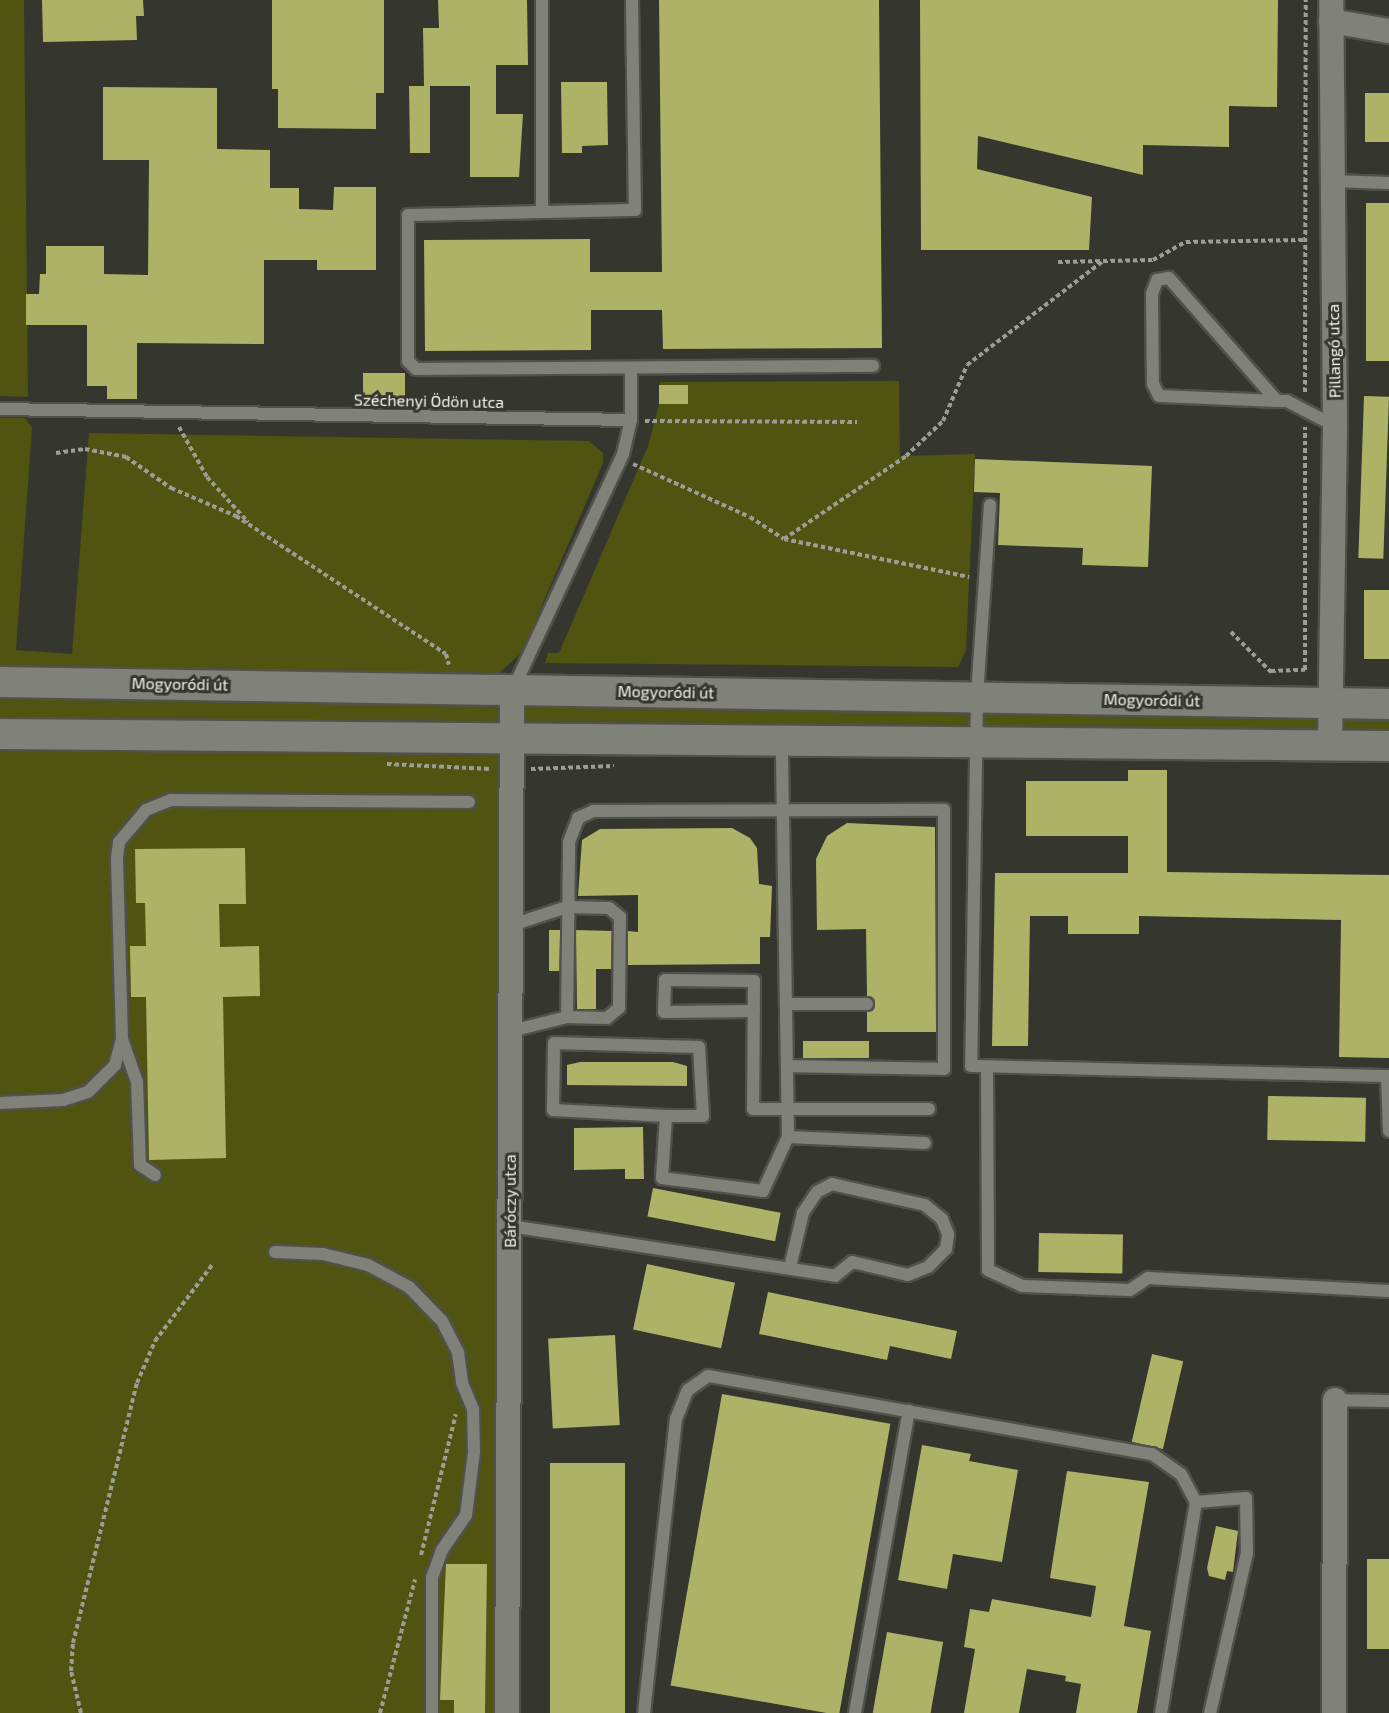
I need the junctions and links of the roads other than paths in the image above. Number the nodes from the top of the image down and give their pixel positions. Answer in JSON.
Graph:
{"nodes":[{"id":1,"x":542,"y":0,"type":"edge"},
{"id":2,"x":632,"y":0,"type":"edge"},
{"id":3,"x":1331,"y":10,"type":"edge"},
{"id":4,"x":1389,"y":31,"type":"edge"},
{"id":5,"x":1332,"y":181,"type":"junction"},
{"id":6,"x":1389,"y":183,"type":"edge"},
{"id":7,"x":542,"y":212,"type":"junction"},
{"id":8,"x":873,"y":366,"type":"dead end"},
{"id":9,"x":631,"y":368,"type":"junction"},
{"id":10,"x":1277,"y":401,"type":"junction"},
{"id":11,"x":0,"y":409,"type":"edge"},
{"id":12,"x":631,"y":420,"type":"junction"},
{"id":13,"x":1335,"y":426,"type":"junction"},
{"id":14,"x":990,"y":505,"type":"dead end"},
{"id":15,"x":0,"y":682,"type":"edge"},
{"id":16,"x":512,"y":690,"type":"junction"},
{"id":17,"x":977,"y":697,"type":"junction"},
{"id":18,"x":1332,"y":703,"type":"junction"},
{"id":19,"x":1389,"y":704,"type":"edge"},
{"id":20,"x":0,"y":734,"type":"edge"},
{"id":21,"x":512,"y":738,"type":"junction"},
{"id":22,"x":782,"y":740,"type":"junction"},
{"id":23,"x":978,"y":742,"type":"junction"},
{"id":24,"x":1330,"y":745,"type":"junction"},
{"id":25,"x":1389,"y":746,"type":"edge"},
{"id":26,"x":469,"y":802,"type":"dead end"},
{"id":27,"x":785,"y":813,"type":"junction"},
{"id":28,"x":567,"y":907,"type":"junction"},
{"id":29,"x":512,"y":925,"type":"junction"},
{"id":30,"x":789,"y":1004,"type":"junction"},
{"id":31,"x":867,"y":1004,"type":"dead end"},
{"id":32,"x":754,"y":1011,"type":"junction"},
{"id":33,"x":567,"y":1017,"type":"junction"},
{"id":34,"x":511,"y":1031,"type":"junction"},
{"id":35,"x":122,"y":1040,"type":"junction"},
{"id":36,"x":788,"y":1066,"type":"junction"},
{"id":37,"x":987,"y":1067,"type":"junction"},
{"id":38,"x":1388,"y":1076,"type":"edge"},
{"id":39,"x":0,"y":1102,"type":"edge"},
{"id":40,"x":788,"y":1109,"type":"junction"},
{"id":41,"x":929,"y":1109,"type":"dead end"},
{"id":42,"x":666,"y":1116,"type":"junction"},
{"id":43,"x":1389,"y":1131,"type":"edge"},
{"id":44,"x":788,"y":1137,"type":"junction"},
{"id":45,"x":925,"y":1143,"type":"dead end"},
{"id":46,"x":155,"y":1175,"type":"dead end"},
{"id":47,"x":510,"y":1226,"type":"junction"},
{"id":48,"x":275,"y":1252,"type":"dead end"},
{"id":49,"x":790,"y":1267,"type":"junction"},
{"id":50,"x":1389,"y":1291,"type":"edge"},
{"id":51,"x":1335,"y":1400,"type":"joint"},
{"id":52,"x":1389,"y":1401,"type":"edge"},
{"id":53,"x":909,"y":1411,"type":"junction"},
{"id":54,"x":1196,"y":1502,"type":"junction"},
{"id":55,"x":432,"y":1713,"type":"edge"},
{"id":56,"x":507,"y":1713,"type":"edge"},
{"id":57,"x":644,"y":1713,"type":"edge"},
{"id":58,"x":855,"y":1713,"type":"edge"},
{"id":59,"x":1161,"y":1713,"type":"edge"},
{"id":60,"x":1210,"y":1713,"type":"edge"},
{"id":61,"x":1334,"y":1713,"type":"edge"}],
"edges":[{"from":1,"to":7,"type":"lane"},
{"from":2,"to":7,"type":"lane"},
{"from":3,"to":4,"type":"street"},
{"from":3,"to":5,"type":"street","name":"Pillangó utca"},
{"from":5,"to":6,"type":"lane"},
{"from":5,"to":13,"type":"street","name":"Pillangó utca"},
{"from":7,"to":9,"type":"lane"},
{"from":8,"to":9,"type":"lane"},
{"from":9,"to":12,"type":"lane"},
{"from":10,"to":10,"type":"lane"},
{"from":10,"to":13,"type":"lane"},
{"from":11,"to":12,"type":"lane","name":"Széchenyi Ödön utca"},
{"from":12,"to":16,"type":"lane"},
{"from":13,"to":18,"type":"street","name":"Pillangó utca"},
{"from":14,"to":17,"type":"lane"},
{"from":15,"to":16,"type":"street","name":"Mogyoródi út"},
{"from":16,"to":17,"type":"street","name":"Mogyoródi út"},
{"from":16,"to":21,"type":"street","name":"Báróczy utca"},
{"from":17,"to":18,"type":"street","name":"Mogyoródi út"},
{"from":17,"to":23,"type":"lane"},
{"from":18,"to":19,"type":"street","name":"Mogyoródi út"},
{"from":18,"to":24,"type":"street"},
{"from":20,"to":21,"type":"street"},
{"from":21,"to":22,"type":"street"},
{"from":21,"to":29,"type":"street","name":"Báróczy utca"},
{"from":22,"to":23,"type":"street"},
{"from":22,"to":27,"type":"lane"},
{"from":23,"to":24,"type":"street"},
{"from":23,"to":37,"type":"lane"},
{"from":24,"to":25,"type":"street"},
{"from":26,"to":35,"type":"lane"},
{"from":27,"to":28,"type":"lane"},
{"from":27,"to":30,"type":"lane"},
{"from":27,"to":36,"type":"lane"},
{"from":28,"to":29,"type":"lane"},
{"from":28,"to":33,"type":"lane"},
{"from":28,"to":33,"type":"lane"},
{"from":29,"to":34,"type":"street","name":"Báróczy utca"},
{"from":30,"to":31,"type":"lane"},
{"from":30,"to":36,"type":"lane"},
{"from":32,"to":32,"type":"lane"},
{"from":32,"to":40,"type":"lane"},
{"from":33,"to":34,"type":"lane"},
{"from":34,"to":47,"type":"street","name":"Báróczy utca"},
{"from":35,"to":39,"type":"lane"},
{"from":35,"to":46,"type":"lane"},
{"from":36,"to":40,"type":"lane"},
{"from":37,"to":38,"type":"lane"},
{"from":37,"to":50,"type":"lane"},
{"from":38,"to":43,"type":"lane"},
{"from":40,"to":41,"type":"lane"},
{"from":40,"to":44,"type":"lane"},
{"from":42,"to":42,"type":"lane"},
{"from":42,"to":44,"type":"lane"},
{"from":44,"to":45,"type":"lane"},
{"from":47,"to":49,"type":"lane"},
{"from":47,"to":56,"type":"street","name":"Báróczy utca"},
{"from":48,"to":55,"type":"lane"},
{"from":49,"to":49,"type":"lane"},
{"from":51,"to":52,"type":"lane"},
{"from":51,"to":61,"type":"street"},
{"from":53,"to":54,"type":"lane"},
{"from":53,"to":57,"type":"lane"},
{"from":53,"to":58,"type":"lane"},
{"from":54,"to":59,"type":"lane"},
{"from":54,"to":60,"type":"lane"}]}
